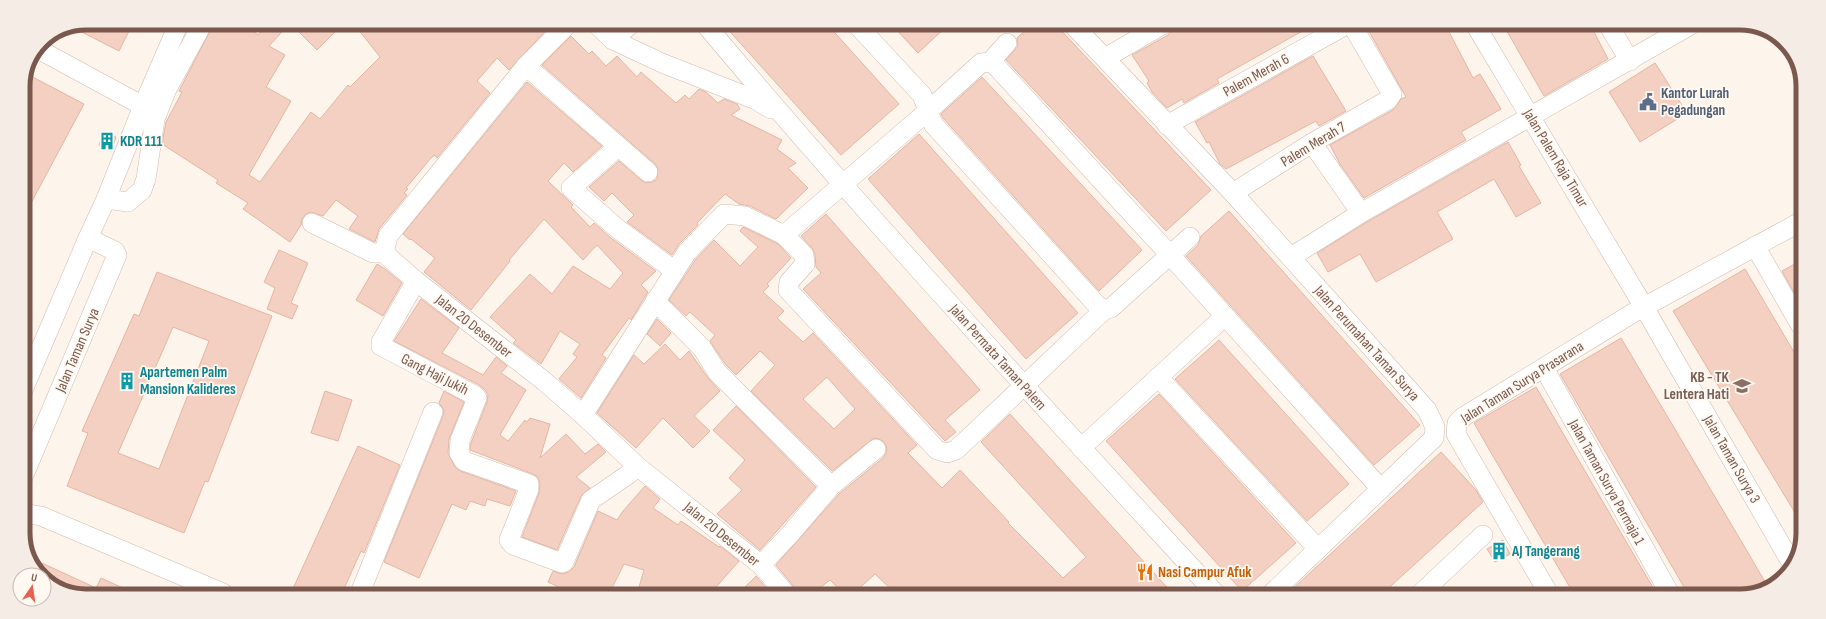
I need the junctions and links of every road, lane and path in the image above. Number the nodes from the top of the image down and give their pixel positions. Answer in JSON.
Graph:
{"nodes":[{"id":1,"x":175,"y":30,"type":"edge"},
{"id":2,"x":200,"y":30,"type":"edge"},
{"id":3,"x":562,"y":30,"type":"edge"},
{"id":4,"x":602,"y":30,"type":"edge"},
{"id":5,"x":624,"y":30,"type":"edge"},
{"id":6,"x":710,"y":30,"type":"edge"},
{"id":7,"x":862,"y":30,"type":"edge"},
{"id":8,"x":1077,"y":30,"type":"edge"},
{"id":9,"x":1153,"y":30,"type":"edge"},
{"id":10,"x":1339,"y":30,"type":"edge"},
{"id":11,"x":1354,"y":30,"type":"edge"},
{"id":12,"x":1478,"y":30,"type":"edge"},
{"id":13,"x":1611,"y":30,"type":"edge"},
{"id":14,"x":1682,"y":30,"type":"edge"},
{"id":15,"x":613,"y":40,"type":"junction"},
{"id":16,"x":1007,"y":43,"type":"dead end"},
{"id":17,"x":42,"y":51,"type":"edge"},
{"id":18,"x":1105,"y":58,"type":"junction"},
{"id":19,"x":1630,"y":61,"type":"junction"},
{"id":20,"x":990,"y":62,"type":"junction"},
{"id":21,"x":526,"y":66,"type":"junction"},
{"id":22,"x":143,"y":106,"type":"junction"},
{"id":23,"x":928,"y":111,"type":"junction"},
{"id":24,"x":782,"y":116,"type":"junction"},
{"id":25,"x":1531,"y":116,"type":"junction"},
{"id":26,"x":1167,"y":125,"type":"junction"},
{"id":27,"x":1312,"y":143,"type":"junction"},
{"id":28,"x":618,"y":147,"type":"junction"},
{"id":29,"x":648,"y":172,"type":"dead end"},
{"id":30,"x":843,"y":183,"type":"junction"},
{"id":31,"x":1235,"y":196,"type":"junction"},
{"id":32,"x":106,"y":198,"type":"junction"},
{"id":33,"x":1361,"y":213,"type":"junction"},
{"id":34,"x":312,"y":223,"type":"dead end"},
{"id":35,"x":1796,"y":224,"type":"edge"},
{"id":36,"x":784,"y":235,"type":"junction"},
{"id":37,"x":1190,"y":237,"type":"dead end"},
{"id":38,"x":88,"y":238,"type":"junction"},
{"id":39,"x":1755,"y":246,"type":"junction"},
{"id":40,"x":384,"y":253,"type":"junction"},
{"id":41,"x":1170,"y":255,"type":"junction"},
{"id":42,"x":1290,"y":257,"type":"junction"},
{"id":43,"x":675,"y":270,"type":"junction"},
{"id":44,"x":416,"y":281,"type":"junction"},
{"id":45,"x":655,"y":301,"type":"junction"},
{"id":46,"x":1637,"y":304,"type":"junction"},
{"id":47,"x":1104,"y":310,"type":"junction"},
{"id":48,"x":1224,"y":316,"type":"junction"},
{"id":49,"x":1796,"y":317,"type":"edge"},
{"id":50,"x":1544,"y":368,"type":"junction"},
{"id":51,"x":30,"y":374,"type":"edge"},
{"id":52,"x":1158,"y":377,"type":"junction"},
{"id":53,"x":1023,"y":385,"type":"junction"},
{"id":54,"x":433,"y":412,"type":"dead end"},
{"id":55,"x":583,"y":415,"type":"junction"},
{"id":56,"x":1081,"y":448,"type":"junction"},
{"id":57,"x":876,"y":449,"type":"dead end"},
{"id":58,"x":30,"y":460,"type":"edge"},
{"id":59,"x":637,"y":466,"type":"junction"},
{"id":60,"x":831,"y":486,"type":"junction"},
{"id":61,"x":1381,"y":489,"type":"junction"},
{"id":62,"x":30,"y":514,"type":"edge"},
{"id":63,"x":1484,"y":535,"type":"dead end"},
{"id":64,"x":1318,"y":549,"type":"junction"},
{"id":65,"x":1789,"y":559,"type":"edge"},
{"id":66,"x":761,"y":565,"type":"junction"},
{"id":67,"x":214,"y":589,"type":"edge"},
{"id":68,"x":362,"y":589,"type":"edge"},
{"id":69,"x":779,"y":589,"type":"edge"},
{"id":70,"x":1211,"y":589,"type":"edge"},
{"id":71,"x":1276,"y":589,"type":"edge"},
{"id":72,"x":1426,"y":589,"type":"edge"},
{"id":73,"x":1546,"y":589,"type":"edge"},
{"id":74,"x":1667,"y":589,"type":"edge"}],
"edges":[{"from":1,"to":22,"type":"street"},
{"from":2,"to":32,"type":"street"},
{"from":3,"to":21,"type":"street"},
{"from":4,"to":15,"type":"street"},
{"from":5,"to":15,"type":"street"},
{"from":6,"to":24,"type":"street"},
{"from":7,"to":23,"type":"street"},
{"from":8,"to":18,"type":"street","name":"Jalan Perumahan Taman Surya"},
{"from":9,"to":18,"type":"street"},
{"from":10,"to":26,"type":"street","name":"Palem Merah 6"},
{"from":11,"to":27,"type":"street","name":"Palem Merah 7"},
{"from":12,"to":25,"type":"street","name":"Jalan Palem Raja Timur"},
{"from":13,"to":19,"type":"street"},
{"from":14,"to":19,"type":"street"},
{"from":15,"to":24,"type":"street"},
{"from":16,"to":20,"type":"street"},
{"from":17,"to":22,"type":"street"},
{"from":18,"to":26,"type":"street","name":"Jalan Perumahan Taman Surya"},
{"from":19,"to":25,"type":"street"},
{"from":20,"to":23,"type":"street"},
{"from":20,"to":41,"type":"street"},
{"from":21,"to":28,"type":"street"},
{"from":21,"to":40,"type":"street"},
{"from":22,"to":32,"type":"street"},
{"from":23,"to":30,"type":"street"},
{"from":23,"to":47,"type":"street"},
{"from":24,"to":30,"type":"street","name":"Jalan Permata Taman Palem"},
{"from":25,"to":33,"type":"street"},
{"from":25,"to":46,"type":"street","name":"Jalan Palem Raja Timur"},
{"from":26,"to":31,"type":"street","name":"Jalan Perumahan Taman Surya"},
{"from":27,"to":31,"type":"street","name":"Palem Merah 7"},
{"from":27,"to":33,"type":"street"},
{"from":28,"to":29,"type":"street"},
{"from":28,"to":43,"type":"street"},
{"from":30,"to":36,"type":"street"},
{"from":30,"to":53,"type":"street","name":"Jalan Permata Taman Palem"},
{"from":31,"to":42,"type":"street","name":"Jalan Perumahan Taman Surya"},
{"from":32,"to":38,"type":"street"},
{"from":33,"to":42,"type":"street"},
{"from":34,"to":40,"type":"street"},
{"from":35,"to":39,"type":"street","name":"Jalan Taman Surya Prasarana"},
{"from":36,"to":43,"type":"street"},
{"from":36,"to":53,"type":"street"},
{"from":37,"to":41,"type":"street"},
{"from":38,"to":51,"type":"street"},
{"from":38,"to":58,"type":"street","name":"Jalan Taman Surya"},
{"from":39,"to":46,"type":"street","name":"Jalan Taman Surya Prasarana"},
{"from":39,"to":49,"type":"street"},
{"from":40,"to":44,"type":"street","name":"Jalan 20 Desember"},
{"from":41,"to":47,"type":"street"},
{"from":41,"to":48,"type":"street"},
{"from":42,"to":61,"type":"street","name":"Jalan Perumahan Taman Surya"},
{"from":43,"to":45,"type":"street"},
{"from":44,"to":55,"type":"street","name":"Jalan 20 Desember"},
{"from":44,"to":59,"type":"street","name":"Gang Haji Jukih"},
{"from":45,"to":55,"type":"street"},
{"from":45,"to":60,"type":"street"},
{"from":46,"to":50,"type":"street","name":"Jalan Taman Surya Prasarana"},
{"from":46,"to":65,"type":"street","name":"Jalan Taman Surya 3"},
{"from":47,"to":53,"type":"street"},
{"from":48,"to":52,"type":"street"},
{"from":48,"to":61,"type":"street"},
{"from":50,"to":73,"type":"street","name":"Jalan Taman Surya Prasarana"},
{"from":50,"to":74,"type":"street","name":"Jalan Taman Surya Permaja 1"},
{"from":52,"to":56,"type":"street"},
{"from":52,"to":64,"type":"street"},
{"from":53,"to":56,"type":"street","name":"Jalan Permata Taman Palem"},
{"from":54,"to":68,"type":"street"},
{"from":55,"to":59,"type":"street","name":"Jalan 20 Desember"},
{"from":56,"to":70,"type":"street","name":"Jalan Permata Taman Palem"},
{"from":57,"to":60,"type":"street"},
{"from":59,"to":66,"type":"street","name":"Jalan 20 Desember"},
{"from":60,"to":66,"type":"street"},
{"from":61,"to":64,"type":"street","name":"Jalan Perumahan Taman Surya"},
{"from":62,"to":67,"type":"street"},
{"from":63,"to":72,"type":"street"},
{"from":64,"to":71,"type":"street","name":"Jalan Perumahan Taman Surya"},
{"from":66,"to":69,"type":"street","name":"Jalan 20 Desember"}]}
